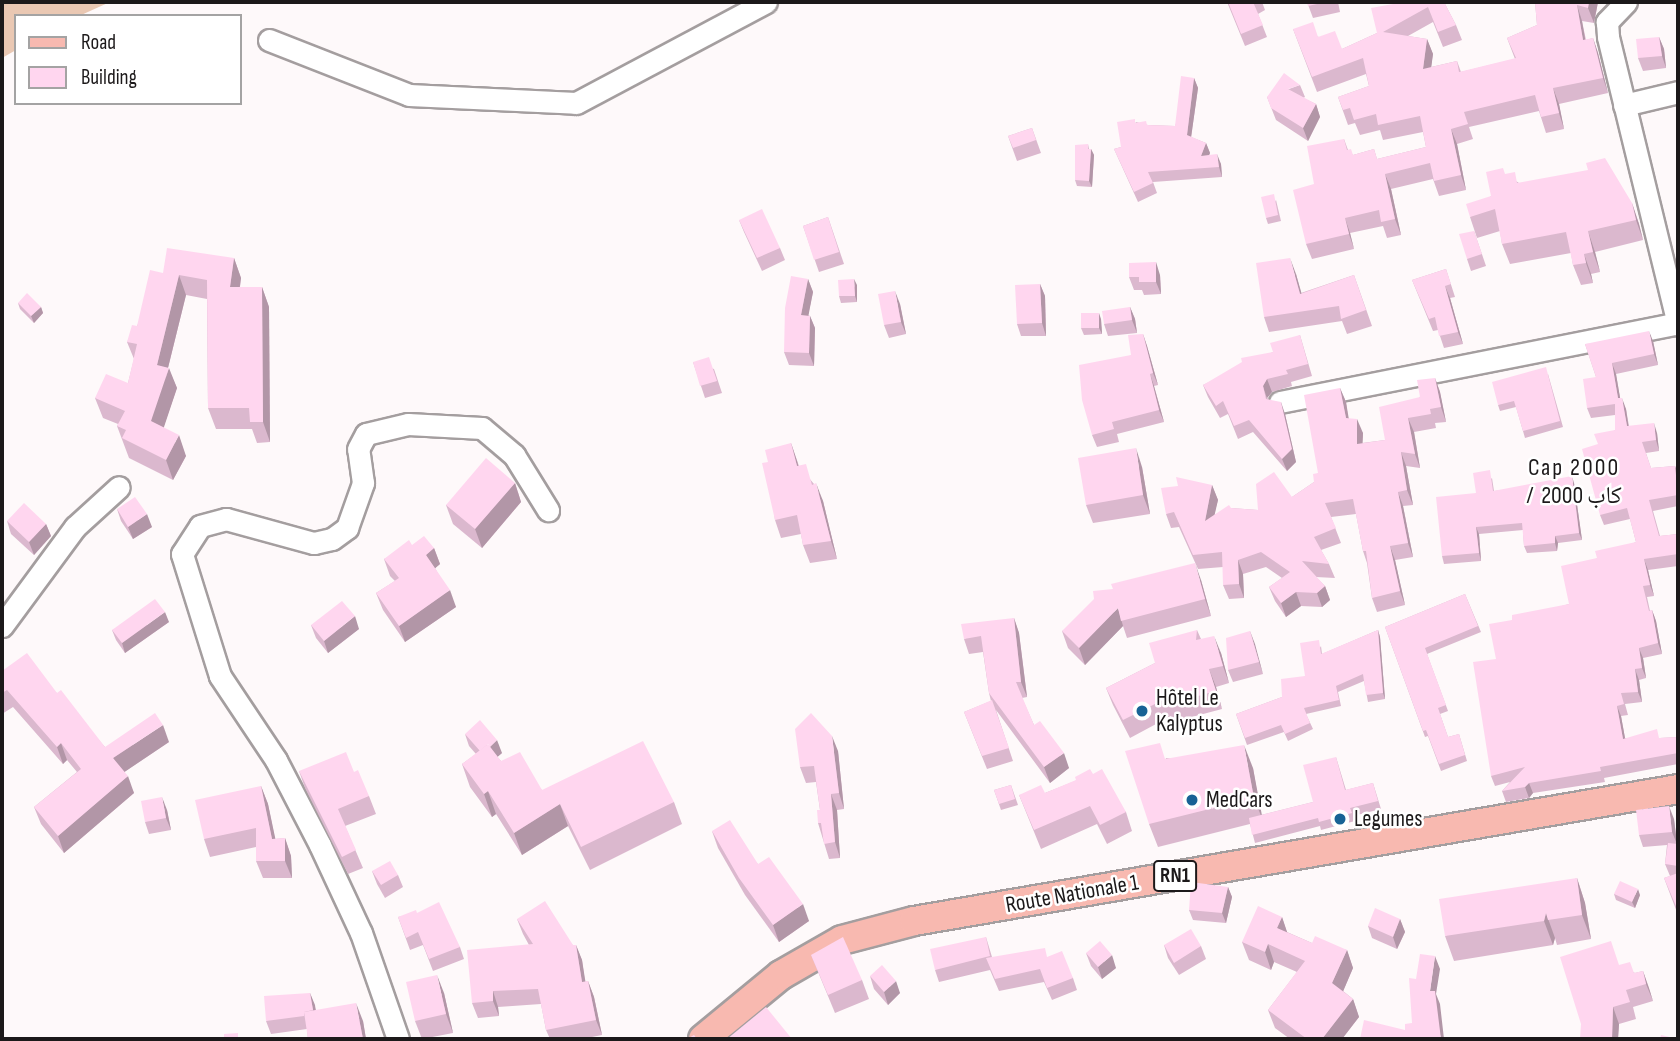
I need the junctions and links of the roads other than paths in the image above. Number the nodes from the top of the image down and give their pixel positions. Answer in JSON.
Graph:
{"nodes":[{"id":1,"x":766,"y":2,"type":"edge"},
{"id":2,"x":1626,"y":2,"type":"edge"},
{"id":3,"x":269,"y":40,"type":"dead end"},
{"id":4,"x":1678,"y":92,"type":"edge"},
{"id":5,"x":1624,"y":105,"type":"junction"},
{"id":6,"x":1678,"y":320,"type":"edge"},
{"id":7,"x":1280,"y":402,"type":"edge"},
{"id":8,"x":119,"y":487,"type":"dead end"},
{"id":9,"x":548,"y":510,"type":"dead end"},
{"id":10,"x":2,"y":626,"type":"edge"},
{"id":11,"x":1678,"y":789,"type":"edge"},
{"id":12,"x":398,"y":1039,"type":"edge"},
{"id":13,"x":703,"y":1039,"type":"edge"}],
"edges":[{"from":1,"to":3,"type":"street"},
{"from":2,"to":5,"type":"street"},
{"from":4,"to":5,"type":"street"},
{"from":5,"to":6,"type":"street"},
{"from":6,"to":7,"type":"street"},
{"from":8,"to":10,"type":"street"},
{"from":9,"to":12,"type":"street"},
{"from":11,"to":13,"type":"main road","name":"Route Nationale 1","number":"RN1"}]}
